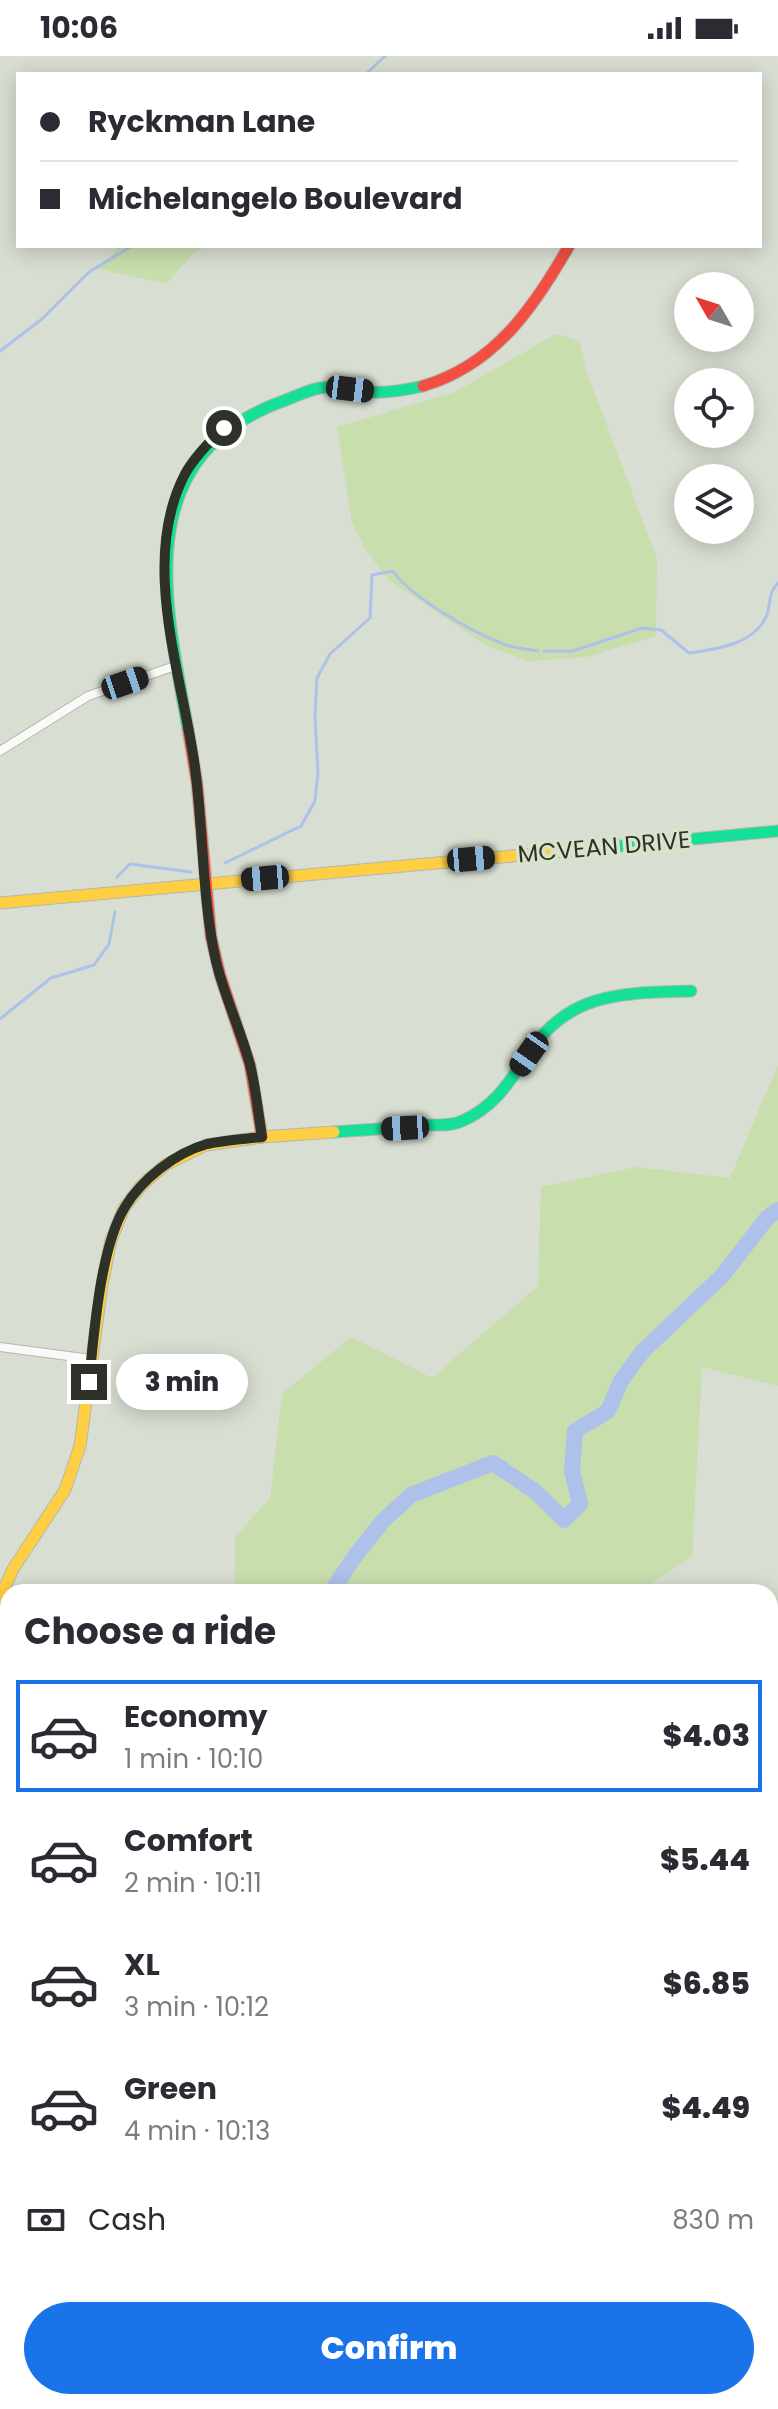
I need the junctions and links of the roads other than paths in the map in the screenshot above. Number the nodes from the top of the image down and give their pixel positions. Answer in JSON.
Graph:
{"nodes":[{"id":1,"x":568,"y":248,"type":"edge"},
{"id":2,"x":175,"y":666,"type":"junction"},
{"id":3,"x":0,"y":751,"type":"edge"},
{"id":4,"x":778,"y":831,"type":"edge"},
{"id":5,"x":205,"y":884,"type":"junction"},
{"id":6,"x":0,"y":903,"type":"edge"},
{"id":7,"x":691,"y":991,"type":"dead end"},
{"id":8,"x":262,"y":1137,"type":"junction"},
{"id":9,"x":0,"y":1347,"type":"edge"},
{"id":10,"x":91,"y":1359,"type":"junction"},
{"id":11,"x":6,"y":1584,"type":"edge"}],
"edges":[{"from":1,"to":2,"type":"street"},
{"from":2,"to":3,"type":"street"},
{"from":2,"to":5,"type":"street"},
{"from":4,"to":5,"type":"street","name":"MCVEAN DRIVE"},
{"from":5,"to":6,"type":"street","name":"MCVEAN DRIVE"},
{"from":5,"to":8,"type":"street"},
{"from":7,"to":8,"type":"street"},
{"from":8,"to":10,"type":"street"},
{"from":9,"to":10,"type":"street"},
{"from":10,"to":11,"type":"street"}]}
